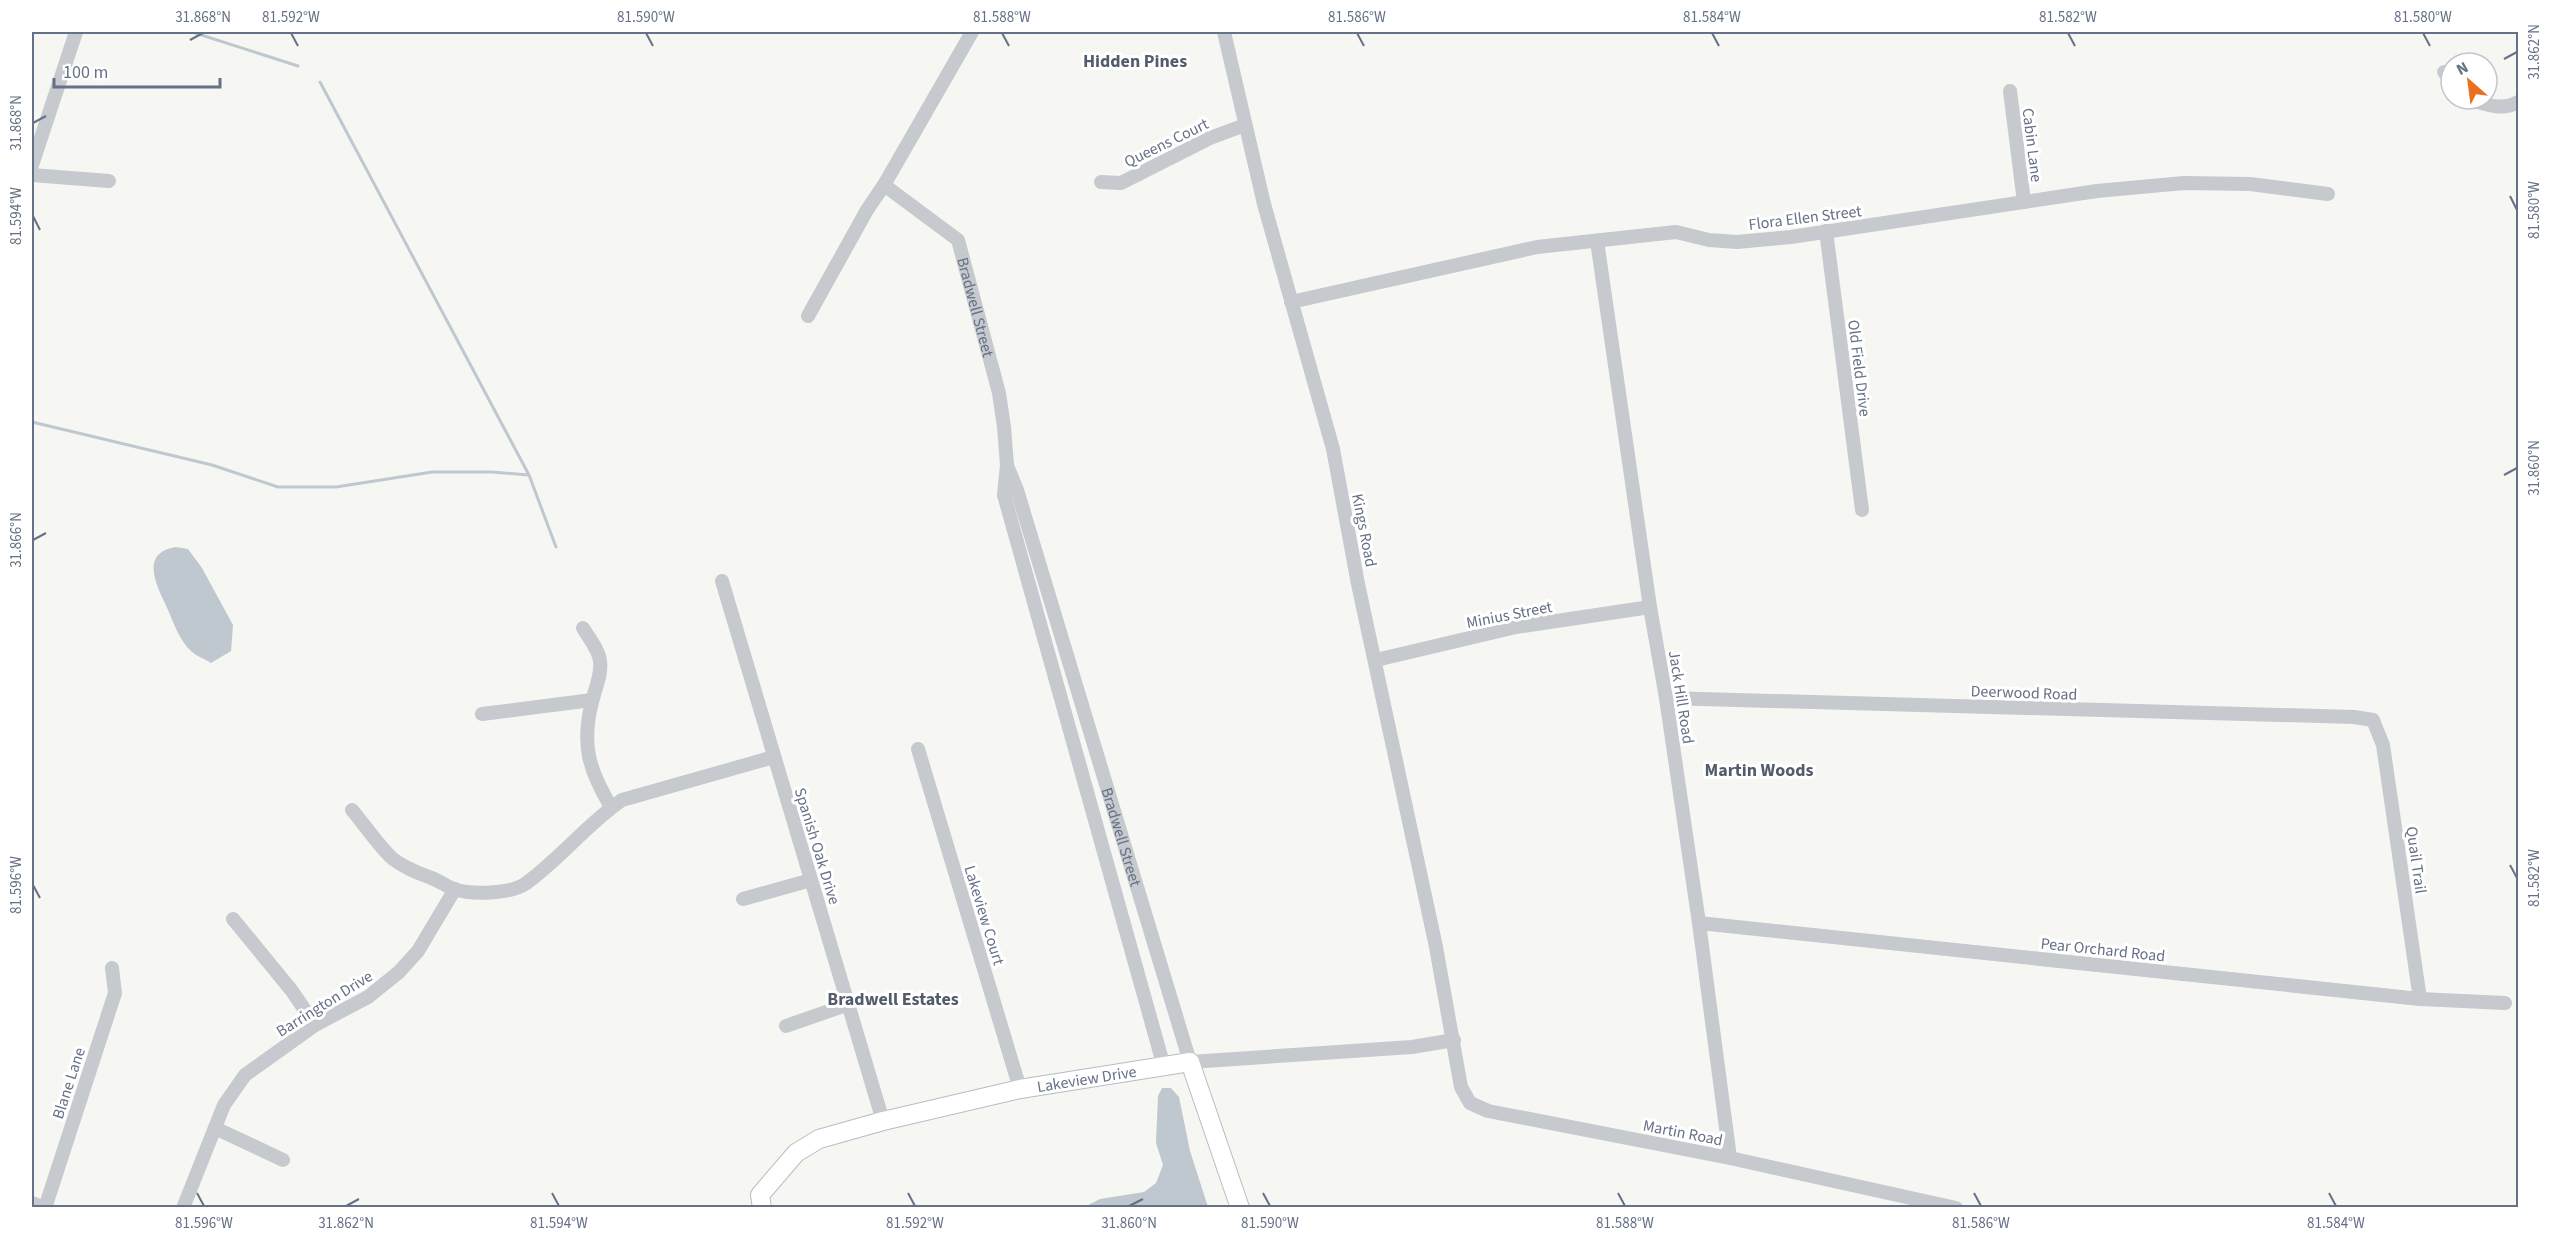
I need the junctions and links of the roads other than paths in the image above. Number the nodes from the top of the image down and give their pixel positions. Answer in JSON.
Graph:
{"nodes":[{"id":1,"x":76,"y":32,"type":"edge"},
{"id":2,"x":972,"y":32,"type":"edge"},
{"id":3,"x":1224,"y":32,"type":"edge"},
{"id":4,"x":2010,"y":91,"type":"dead end"},
{"id":5,"x":2518,"y":102,"type":"edge"},
{"id":6,"x":2499,"y":107,"type":"edge"},
{"id":7,"x":1245,"y":125,"type":"junction"},
{"id":8,"x":32,"y":165,"type":"edge"},
{"id":9,"x":32,"y":175,"type":"edge"},
{"id":10,"x":109,"y":181,"type":"dead end"},
{"id":11,"x":1101,"y":182,"type":"dead end"},
{"id":12,"x":884,"y":186,"type":"junction"},
{"id":13,"x":2328,"y":194,"type":"dead end"},
{"id":14,"x":2024,"y":202,"type":"junction"},
{"id":15,"x":1826,"y":231,"type":"junction"},
{"id":16,"x":1597,"y":240,"type":"junction"},
{"id":17,"x":1291,"y":302,"type":"junction"},
{"id":18,"x":808,"y":316,"type":"dead end"},
{"id":19,"x":1006,"y":465,"type":"junction"},
{"id":20,"x":1862,"y":510,"type":"dead end"},
{"id":21,"x":722,"y":581,"type":"dead end"},
{"id":22,"x":1650,"y":607,"type":"junction"},
{"id":23,"x":584,"y":628,"type":"dead end"},
{"id":24,"x":1376,"y":660,"type":"junction"},
{"id":25,"x":1666,"y":698,"type":"junction"},
{"id":26,"x":592,"y":700,"type":"junction"},
{"id":27,"x":482,"y":714,"type":"dead end"},
{"id":28,"x":2376,"y":727,"type":"joint"},
{"id":29,"x":918,"y":749,"type":"dead end"},
{"id":30,"x":774,"y":757,"type":"junction"},
{"id":31,"x":611,"y":807,"type":"junction"},
{"id":32,"x":352,"y":810,"type":"dead end"},
{"id":33,"x":811,"y":880,"type":"junction"},
{"id":34,"x":455,"y":889,"type":"junction"},
{"id":35,"x":744,"y":899,"type":"dead end"},
{"id":36,"x":232,"y":919,"type":"dead end"},
{"id":37,"x":1699,"y":923,"type":"junction"},
{"id":38,"x":112,"y":968,"type":"dead end"},
{"id":39,"x":2420,"y":999,"type":"junction"},
{"id":40,"x":2505,"y":1003,"type":"dead end"},
{"id":41,"x":849,"y":1004,"type":"junction"},
{"id":42,"x":315,"y":1025,"type":"junction"},
{"id":43,"x":786,"y":1026,"type":"dead end"},
{"id":44,"x":1454,"y":1040,"type":"junction"},
{"id":45,"x":1190,"y":1062,"type":"junction"},
{"id":46,"x":1164,"y":1066,"type":"junction"},
{"id":47,"x":1020,"y":1089,"type":"junction"},
{"id":48,"x":883,"y":1121,"type":"junction"},
{"id":49,"x":215,"y":1128,"type":"junction"},
{"id":50,"x":1730,"y":1158,"type":"junction"},
{"id":51,"x":283,"y":1160,"type":"dead end"},
{"id":52,"x":32,"y":1203,"type":"edge"},
{"id":53,"x":44,"y":1208,"type":"edge"},
{"id":54,"x":183,"y":1208,"type":"edge"},
{"id":55,"x":762,"y":1208,"type":"edge"},
{"id":56,"x":1240,"y":1208,"type":"edge"},
{"id":57,"x":1956,"y":1208,"type":"edge"}],
"edges":[{"from":1,"to":8,"type":"street"},
{"from":2,"to":12,"type":"street"},
{"from":3,"to":7,"type":"street","name":"Kings Road"},
{"from":4,"to":14,"type":"street","name":"Cabin Lane"},
{"from":5,"to":6,"type":"street"},
{"from":7,"to":11,"type":"street","name":"Queens Court"},
{"from":7,"to":17,"type":"street","name":"Kings Road"},
{"from":9,"to":10,"type":"street"},
{"from":12,"to":18,"type":"street"},
{"from":12,"to":19,"type":"street","name":"Bradwell Street"},
{"from":13,"to":14,"type":"street","name":"Flora Ellen Street"},
{"from":14,"to":15,"type":"street","name":"Flora Ellen Street"},
{"from":15,"to":16,"type":"street","name":"Flora Ellen Street"},
{"from":15,"to":20,"type":"street","name":"Old Field Drive"},
{"from":16,"to":17,"type":"street","name":"Flora Ellen Street"},
{"from":16,"to":22,"type":"street","name":"Jack Hill Road"},
{"from":17,"to":24,"type":"street","name":"Kings Road"},
{"from":19,"to":45,"type":"street","name":"Bradwell Street"},
{"from":19,"to":46,"type":"street","name":"Bradwell Street"},
{"from":21,"to":30,"type":"street","name":"Spanish Oak Drive"},
{"from":22,"to":24,"type":"street","name":"Minius Street"},
{"from":22,"to":25,"type":"street","name":"Jack Hill Road"},
{"from":23,"to":26,"type":"street"},
{"from":24,"to":44,"type":"street","name":"Kings Road"},
{"from":25,"to":28,"type":"street","name":"Deerwood Road"},
{"from":25,"to":37,"type":"street","name":"Jack Hill Road"},
{"from":26,"to":27,"type":"street"},
{"from":26,"to":31,"type":"street"},
{"from":28,"to":39,"type":"street","name":"Quail Trail"},
{"from":29,"to":47,"type":"street","name":"Lakeview Court"},
{"from":30,"to":31,"type":"street"},
{"from":30,"to":33,"type":"street","name":"Spanish Oak Drive"},
{"from":31,"to":34,"type":"street"},
{"from":32,"to":34,"type":"street"},
{"from":33,"to":35,"type":"street"},
{"from":33,"to":41,"type":"street","name":"Spanish Oak Drive"},
{"from":34,"to":42,"type":"street","name":"Barrington Drive"},
{"from":36,"to":42,"type":"street"},
{"from":37,"to":39,"type":"street","name":"Pear Orchard Road"},
{"from":37,"to":50,"type":"street","name":"Jack Hill Road"},
{"from":38,"to":53,"type":"street","name":"Blane Lane"},
{"from":39,"to":40,"type":"street","name":"Pear Orchard Road"},
{"from":41,"to":43,"type":"street"},
{"from":41,"to":48,"type":"street","name":"Spanish Oak Drive"},
{"from":42,"to":49,"type":"street","name":"Barrington Drive"},
{"from":44,"to":45,"type":"street","name":"Lakeview Drive"},
{"from":44,"to":50,"type":"street","name":"Martin Road"},
{"from":45,"to":46,"type":"street","name":"Lakeview Drive"},
{"from":45,"to":56,"type":"street","name":"Bradwell Street"},
{"from":46,"to":47,"type":"street","name":"Lakeview Drive"},
{"from":47,"to":48,"type":"street","name":"Lakeview Drive"},
{"from":48,"to":55,"type":"street","name":"Lakeview Drive"},
{"from":49,"to":51,"type":"street"},
{"from":49,"to":54,"type":"street","name":"Barrington Drive"},
{"from":50,"to":57,"type":"street","name":"Martin Road"},
{"from":52,"to":53,"type":"street"}]}
